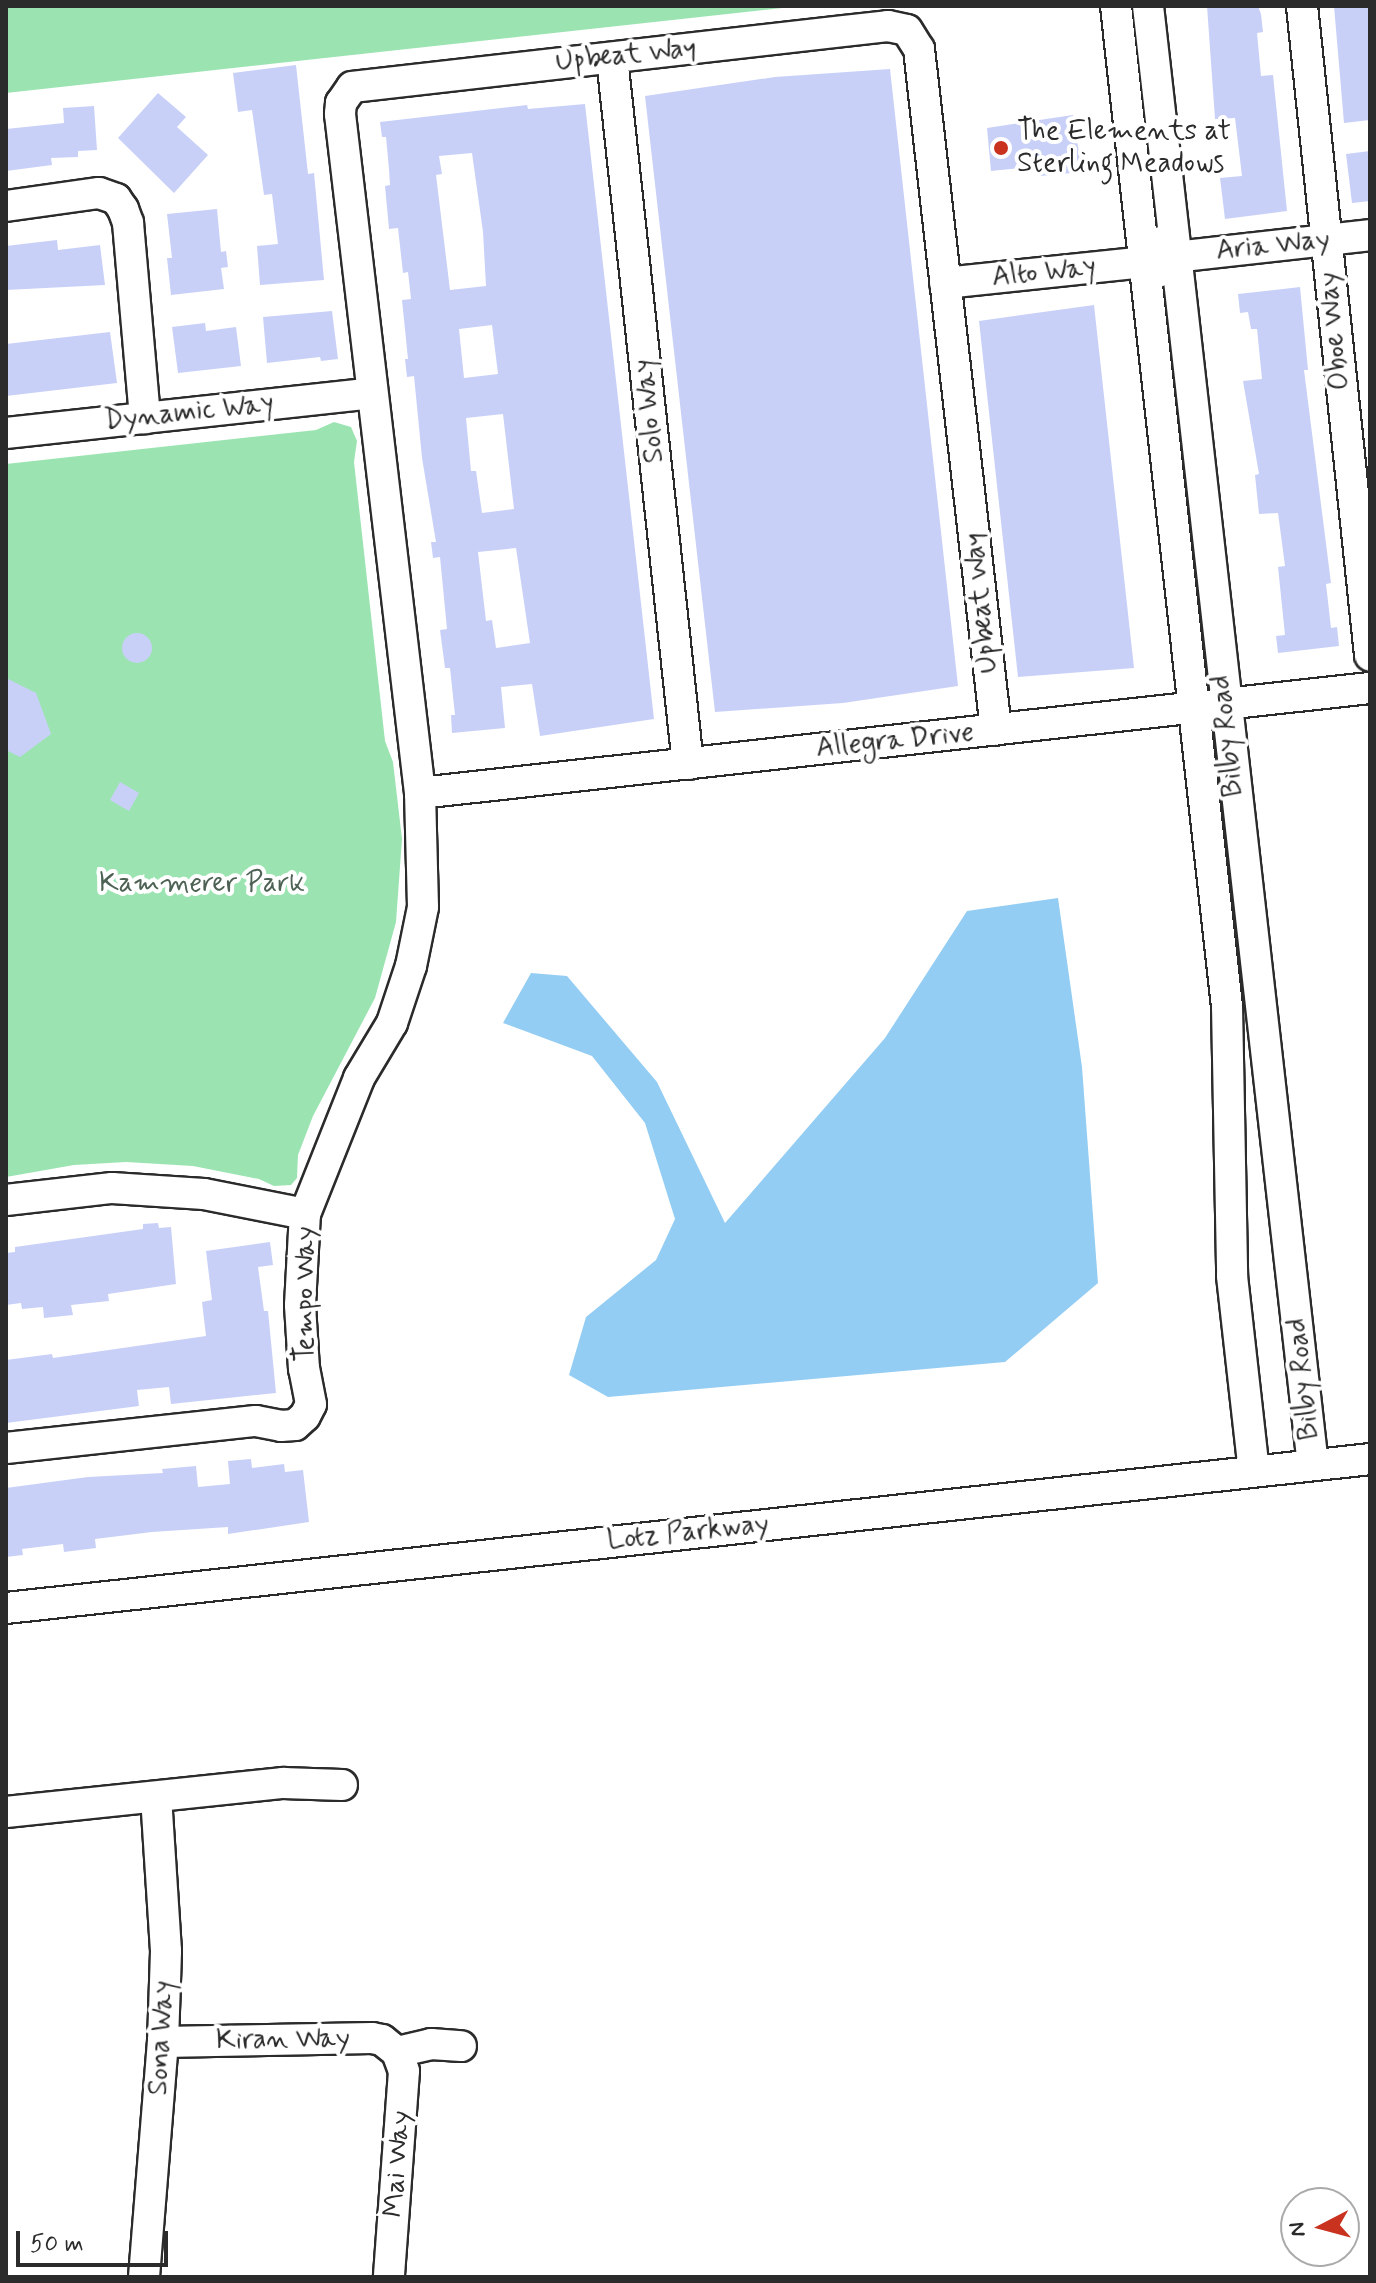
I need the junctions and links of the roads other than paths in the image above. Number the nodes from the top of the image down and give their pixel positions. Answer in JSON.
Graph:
{"nodes":[{"id":1,"x":1116,"y":6,"type":"edge"},
{"id":2,"x":1148,"y":6,"type":"edge"},
{"id":3,"x":1302,"y":6,"type":"edge"},
{"id":4,"x":1121,"y":54,"type":"junction"},
{"id":5,"x":612,"y":58,"type":"junction"},
{"id":6,"x":6,"y":206,"type":"edge"},
{"id":7,"x":1370,"y":235,"type":"edge"},
{"id":8,"x":1325,"y":240,"type":"junction"},
{"id":9,"x":1175,"y":257,"type":"junction"},
{"id":10,"x":1144,"y":262,"type":"junction"},
{"id":11,"x":945,"y":283,"type":"junction"},
{"id":12,"x":372,"y":393,"type":"junction"},
{"id":13,"x":145,"y":418,"type":"junction"},
{"id":14,"x":6,"y":433,"type":"edge"},
{"id":15,"x":1197,"y":451,"type":"junction"},
{"id":16,"x":1370,"y":655,"type":"edge"},
{"id":17,"x":1370,"y":688,"type":"edge"},
{"id":18,"x":1225,"y":704,"type":"junction"},
{"id":19,"x":1193,"y":708,"type":"junction"},
{"id":20,"x":996,"y":730,"type":"junction"},
{"id":21,"x":688,"y":764,"type":"junction"},
{"id":22,"x":420,"y":793,"type":"junction"},
{"id":23,"x":1227,"y":1006,"type":"junction"},
{"id":24,"x":6,"y":1200,"type":"edge"},
{"id":25,"x":305,"y":1214,"type":"junction"},
{"id":26,"x":6,"y":1448,"type":"edge"},
{"id":27,"x":1370,"y":1459,"type":"edge"},
{"id":28,"x":1304,"y":1466,"type":"junction"},
{"id":29,"x":1254,"y":1471,"type":"junction"},
{"id":30,"x":6,"y":1608,"type":"edge"},
{"id":31,"x":342,"y":1785,"type":"dead end"},
{"id":32,"x":156,"y":1798,"type":"junction"},
{"id":33,"x":6,"y":1812,"type":"edge"},
{"id":34,"x":163,"y":2042,"type":"junction"},
{"id":35,"x":461,"y":2046,"type":"dead end"},
{"id":36,"x":397,"y":2052,"type":"junction"},
{"id":37,"x":144,"y":2277,"type":"edge"},
{"id":38,"x":389,"y":2277,"type":"edge"}],
"edges":[{"from":1,"to":4,"type":"street","name":"Bilby Road"},
{"from":2,"to":9,"type":"street","name":"Bilby Road"},
{"from":3,"to":8,"type":"street","name":"Oboe Way"},
{"from":4,"to":9,"type":"street"},
{"from":4,"to":10,"type":"street","name":"Bilby Road"},
{"from":5,"to":11,"type":"street","name":"Upbeat Way"},
{"from":5,"to":12,"type":"street","name":"Upbeat Way"},
{"from":5,"to":21,"type":"street","name":"Solo Way"},
{"from":6,"to":13,"type":"street"},
{"from":7,"to":8,"type":"street","name":"Aria Way"},
{"from":8,"to":9,"type":"street","name":"Aria Way"},
{"from":8,"to":16,"type":"street","name":"Oboe Way"},
{"from":9,"to":15,"type":"street","name":"Bilby Road"},
{"from":10,"to":11,"type":"street","name":"Alto Way"},
{"from":10,"to":15,"type":"street"},
{"from":10,"to":19,"type":"street","name":"Bilby Road"},
{"from":11,"to":20,"type":"street","name":"Upbeat Way"},
{"from":12,"to":13,"type":"street","name":"Dynamic Way"},
{"from":12,"to":22,"type":"street","name":"Upbeat Way"},
{"from":13,"to":14,"type":"street","name":"Dynamic Way"},
{"from":15,"to":18,"type":"street","name":"Bilby Road"},
{"from":17,"to":18,"type":"street","name":"Allegra Drive"},
{"from":18,"to":19,"type":"street","name":"Allegra Drive"},
{"from":18,"to":28,"type":"street","name":"Bilby Road"},
{"from":19,"to":20,"type":"street","name":"Allegra Drive"},
{"from":19,"to":23,"type":"street","name":"Bilby Road"},
{"from":20,"to":21,"type":"street","name":"Allegra Drive"},
{"from":21,"to":22,"type":"street","name":"Allegra Drive"},
{"from":22,"to":25,"type":"street","name":"Tempo Way"},
{"from":23,"to":28,"type":"street","name":"Bilby Road"},
{"from":23,"to":29,"type":"street","name":"Bilby Road"},
{"from":24,"to":25,"type":"street"},
{"from":25,"to":26,"type":"street","name":"Tempo Way"},
{"from":27,"to":28,"type":"street","name":"Lotz Parkway"},
{"from":28,"to":29,"type":"street","name":"Lotz Parkway"},
{"from":29,"to":30,"type":"street","name":"Lotz Parkway"},
{"from":31,"to":32,"type":"street"},
{"from":32,"to":33,"type":"street"},
{"from":32,"to":34,"type":"street","name":"Sona Way"},
{"from":34,"to":36,"type":"street","name":"Kiran Way"},
{"from":34,"to":37,"type":"street","name":"Sona Way"},
{"from":35,"to":36,"type":"street"},
{"from":36,"to":38,"type":"street","name":"Mai Way"}]}
